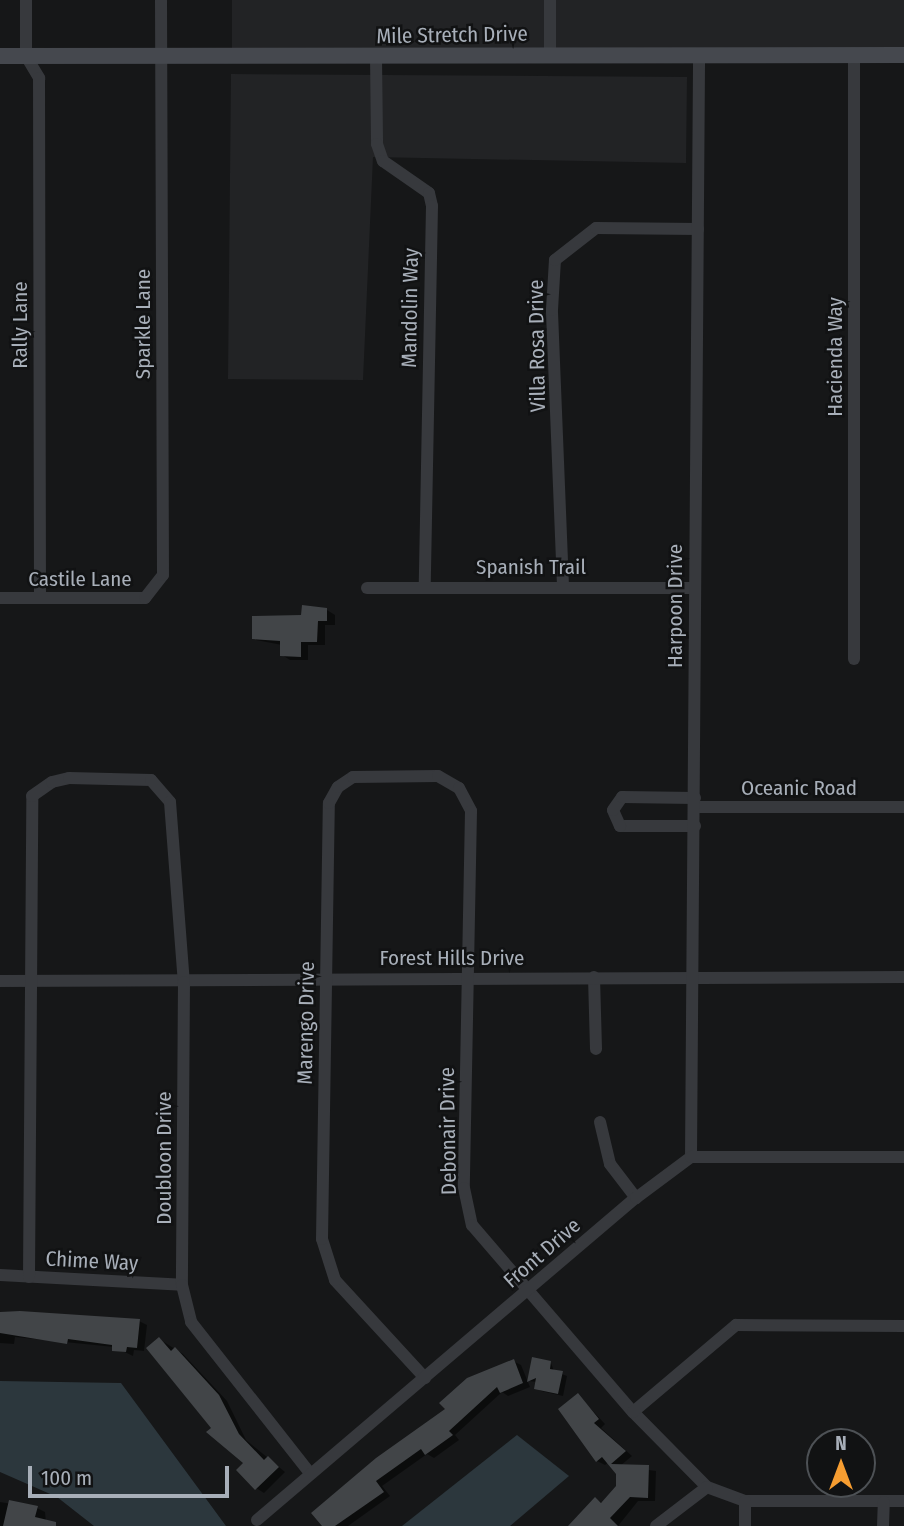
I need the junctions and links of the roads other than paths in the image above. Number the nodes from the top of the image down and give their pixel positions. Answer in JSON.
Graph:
{"nodes":[{"id":1,"x":26,"y":0,"type":"edge"},
{"id":2,"x":161,"y":0,"type":"edge"},
{"id":3,"x":550,"y":0,"type":"edge"},
{"id":4,"x":550,"y":55,"type":"junction"},
{"id":5,"x":699,"y":55,"type":"junction"},
{"id":6,"x":854,"y":55,"type":"junction"},
{"id":7,"x":904,"y":55,"type":"edge"},
{"id":8,"x":0,"y":56,"type":"edge"},
{"id":9,"x":26,"y":57,"type":"junction"},
{"id":10,"x":376,"y":57,"type":"junction"},
{"id":11,"x":161,"y":58,"type":"junction"},
{"id":12,"x":698,"y":229,"type":"junction"},
{"id":13,"x":425,"y":586,"type":"junction"},
{"id":14,"x":563,"y":586,"type":"junction"},
{"id":15,"x":367,"y":587,"type":"dead end"},
{"id":16,"x":694,"y":588,"type":"junction"},
{"id":17,"x":156,"y":589,"type":"joint"},
{"id":18,"x":0,"y":598,"type":"edge"},
{"id":19,"x":40,"y":598,"type":"junction"},
{"id":20,"x":854,"y":659,"type":"dead end"},
{"id":21,"x":695,"y":803,"type":"junction"},
{"id":22,"x":904,"y":807,"type":"edge"},
{"id":23,"x":471,"y":811,"type":"joint"},
{"id":24,"x":695,"y":826,"type":"junction"},
{"id":25,"x":326,"y":976,"type":"junction"},
{"id":26,"x":594,"y":977,"type":"junction"},
{"id":27,"x":904,"y":977,"type":"edge"},
{"id":28,"x":468,"y":978,"type":"junction"},
{"id":29,"x":692,"y":978,"type":"junction"},
{"id":30,"x":0,"y":981,"type":"edge"},
{"id":31,"x":29,"y":981,"type":"junction"},
{"id":32,"x":184,"y":982,"type":"junction"},
{"id":33,"x":596,"y":1049,"type":"dead end"},
{"id":34,"x":600,"y":1122,"type":"dead end"},
{"id":35,"x":691,"y":1157,"type":"junction"},
{"id":36,"x":904,"y":1157,"type":"edge"},
{"id":37,"x":636,"y":1198,"type":"junction"},
{"id":38,"x":0,"y":1275,"type":"edge"},
{"id":39,"x":29,"y":1277,"type":"junction"},
{"id":40,"x":182,"y":1285,"type":"junction"},
{"id":41,"x":527,"y":1292,"type":"junction"},
{"id":42,"x":904,"y":1325,"type":"edge"},
{"id":43,"x":425,"y":1378,"type":"junction"},
{"id":44,"x":633,"y":1412,"type":"junction"},
{"id":45,"x":310,"y":1473,"type":"junction"},
{"id":46,"x":707,"y":1487,"type":"junction"},
{"id":47,"x":745,"y":1501,"type":"junction"},
{"id":48,"x":904,"y":1501,"type":"edge"},
{"id":49,"x":884,"y":1502,"type":"junction"},
{"id":50,"x":257,"y":1520,"type":"dead end"},
{"id":51,"x":656,"y":1526,"type":"edge"},
{"id":52,"x":745,"y":1526,"type":"edge"},
{"id":53,"x":883,"y":1526,"type":"edge"}],
"edges":[{"from":1,"to":9,"type":"street"},
{"from":2,"to":11,"type":"street","name":"Sparkle Lane"},
{"from":3,"to":4,"type":"street"},
{"from":4,"to":5,"type":"street","name":"Mile Stretch Drive"},
{"from":4,"to":10,"type":"street","name":"Mile Stretch Drive"},
{"from":5,"to":6,"type":"street","name":"Mile Stretch Drive"},
{"from":5,"to":12,"type":"street","name":"Harpoon Drive"},
{"from":6,"to":7,"type":"street","name":"Mile Stretch Drive"},
{"from":6,"to":20,"type":"street","name":"Hacienda Way"},
{"from":8,"to":9,"type":"street","name":"Mile Stretch Drive"},
{"from":9,"to":11,"type":"street","name":"Mile Stretch Drive"},
{"from":9,"to":19,"type":"street","name":"Rally Lane"},
{"from":10,"to":11,"type":"street","name":"Mile Stretch Drive"},
{"from":10,"to":13,"type":"street","name":"Mandolin Way"},
{"from":11,"to":17,"type":"street","name":"Sparkle Lane"},
{"from":12,"to":14,"type":"street","name":"Villa Rosa Drive"},
{"from":12,"to":16,"type":"street","name":"Harpoon Drive"},
{"from":13,"to":14,"type":"street","name":"Spanish Trail"},
{"from":13,"to":15,"type":"street","name":"Spanish Trail"},
{"from":14,"to":16,"type":"street","name":"Spanish Trail"},
{"from":16,"to":21,"type":"street","name":"Harpoon Drive"},
{"from":17,"to":19,"type":"street","name":"Castile Lane"},
{"from":18,"to":19,"type":"street","name":"Castile Lane"},
{"from":21,"to":22,"type":"street","name":"Oceanic Road"},
{"from":21,"to":24,"type":"street","name":"Harpoon Drive"},
{"from":21,"to":24,"type":"street","name":"Oceanic Road"},
{"from":23,"to":25,"type":"street","name":"Marengo Drive"},
{"from":23,"to":28,"type":"street","name":"Debonair Drive"},
{"from":24,"to":29,"type":"street","name":"Harpoon Drive"},
{"from":25,"to":28,"type":"street","name":"Forest Hills Drive"},
{"from":25,"to":32,"type":"street","name":"Forest Hills Drive"},
{"from":25,"to":43,"type":"street","name":"Marengo Drive"},
{"from":26,"to":28,"type":"street","name":"Forest Hills Drive"},
{"from":26,"to":29,"type":"street","name":"Forest Hills Drive"},
{"from":26,"to":33,"type":"street"},
{"from":27,"to":29,"type":"street","name":"Forest Hills Drive"},
{"from":28,"to":41,"type":"street","name":"Debonair Drive"},
{"from":29,"to":35,"type":"street","name":"Harpoon Drive"},
{"from":30,"to":31,"type":"street","name":"Forest Hills Drive"},
{"from":31,"to":32,"type":"street","name":"Forest Hills Drive"},
{"from":31,"to":32,"type":"street","name":"Doubloon Drive"},
{"from":31,"to":39,"type":"street"},
{"from":32,"to":40,"type":"street","name":"Doubloon Drive"},
{"from":34,"to":37,"type":"street"},
{"from":35,"to":36,"type":"street"},
{"from":35,"to":37,"type":"street","name":"Front Drive"},
{"from":37,"to":41,"type":"street","name":"Front Drive"},
{"from":38,"to":39,"type":"street","name":"Chime Way"},
{"from":39,"to":40,"type":"street","name":"Chime Way"},
{"from":40,"to":45,"type":"street","name":"Doubloon Drive"},
{"from":41,"to":43,"type":"street","name":"Front Drive"},
{"from":41,"to":44,"type":"street","name":"Debonair Drive"},
{"from":42,"to":44,"type":"street"},
{"from":43,"to":45,"type":"street","name":"Front Drive"},
{"from":44,"to":46,"type":"street","name":"Debonair Drive"},
{"from":45,"to":50,"type":"street","name":"Front Drive"},
{"from":46,"to":47,"type":"street"},
{"from":46,"to":51,"type":"street"},
{"from":47,"to":49,"type":"street"},
{"from":47,"to":52,"type":"street"},
{"from":48,"to":49,"type":"street"},
{"from":49,"to":53,"type":"street"}]}
